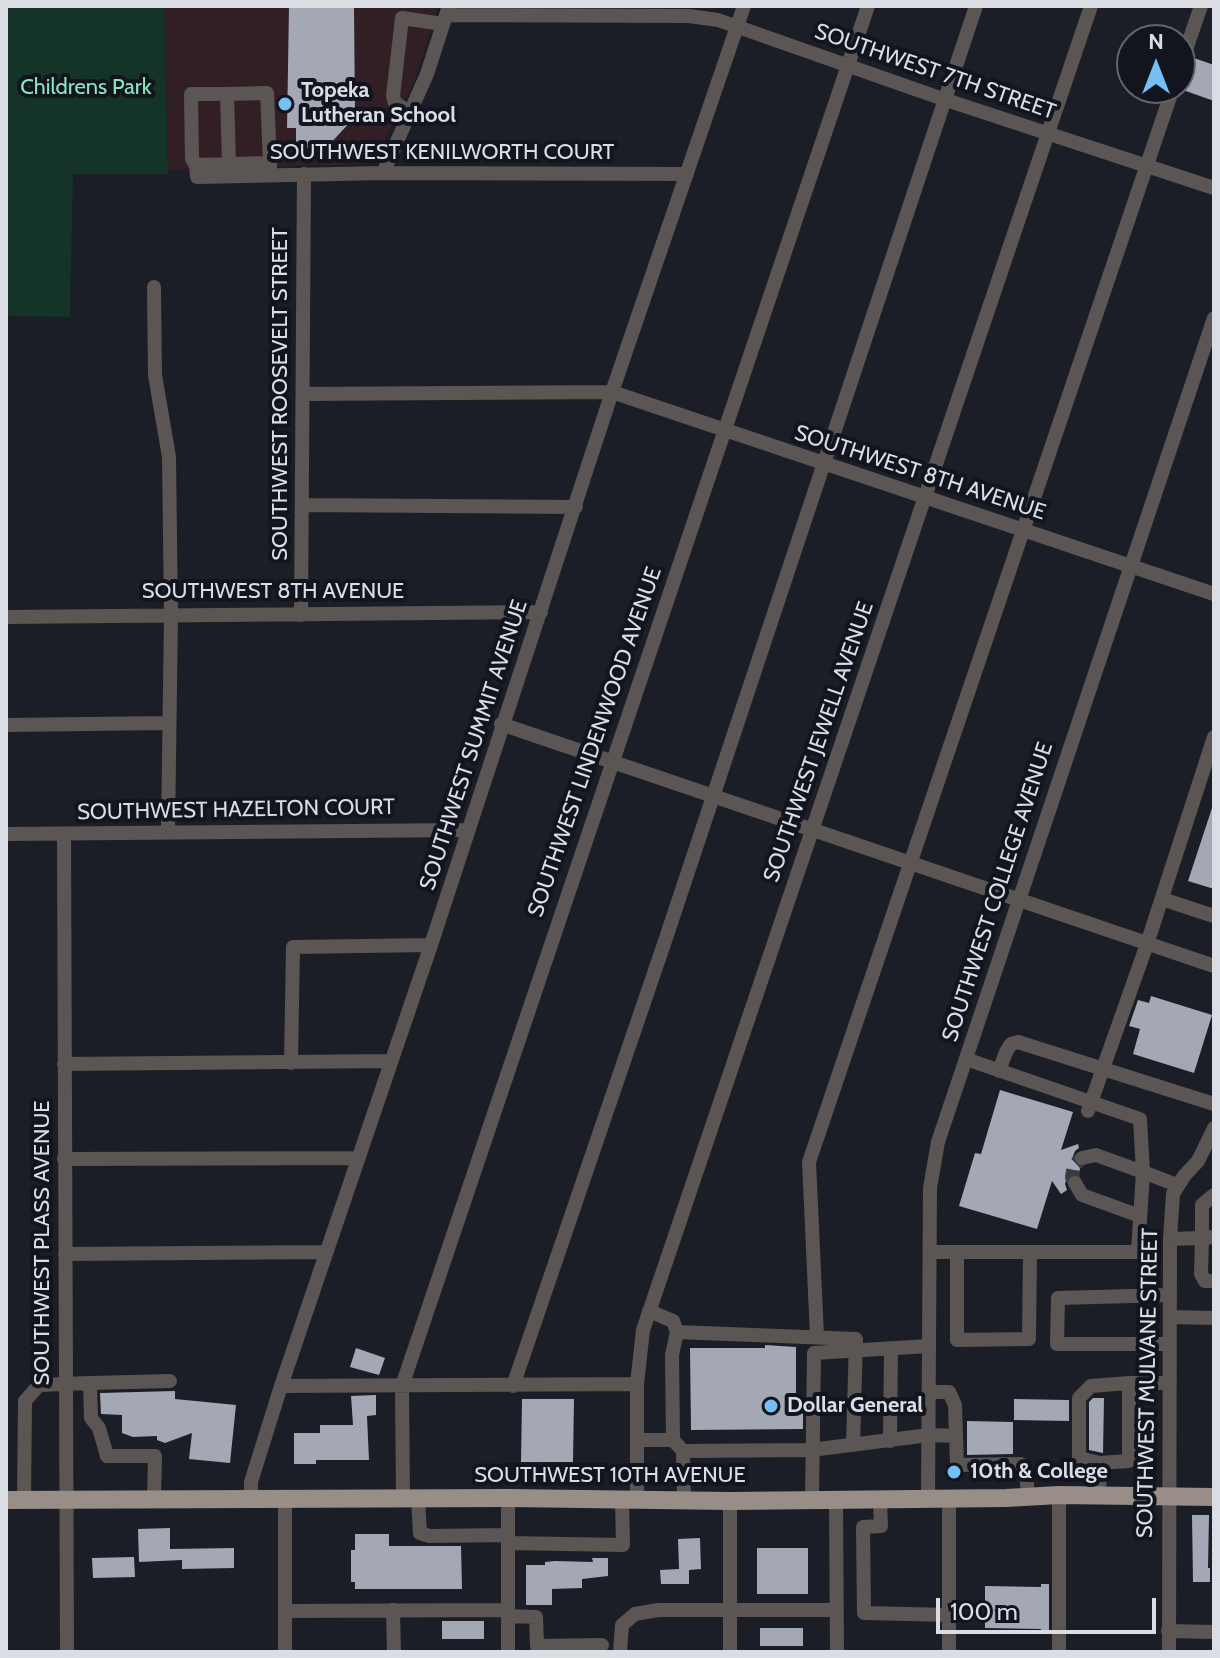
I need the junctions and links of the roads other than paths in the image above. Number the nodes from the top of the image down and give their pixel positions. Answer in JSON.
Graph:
{"nodes":[{"id":1,"x":744,"y":6,"type":"edge"},
{"id":2,"x":868,"y":6,"type":"edge"},
{"id":3,"x":976,"y":6,"type":"edge"},
{"id":4,"x":1091,"y":6,"type":"edge"},
{"id":5,"x":446,"y":15,"type":"edge"},
{"id":6,"x":737,"y":28,"type":"junction"},
{"id":7,"x":848,"y":66,"type":"junction"},
{"id":8,"x":227,"y":94,"type":"junction"},
{"id":9,"x":943,"y":99,"type":"junction"},
{"id":10,"x":1168,"y":104,"type":"edge"},
{"id":11,"x":410,"y":112,"type":"junction"},
{"id":12,"x":1048,"y":134,"type":"junction"},
{"id":13,"x":229,"y":164,"type":"junction"},
{"id":14,"x":1146,"y":167,"type":"junction"},
{"id":15,"x":270,"y":169,"type":"junction"},
{"id":16,"x":197,"y":171,"type":"junction"},
{"id":17,"x":383,"y":173,"type":"junction"},
{"id":18,"x":304,"y":174,"type":"junction"},
{"id":19,"x":687,"y":174,"type":"junction"},
{"id":20,"x":1214,"y":188,"type":"edge"},
{"id":21,"x":154,"y":287,"type":"dead end"},
{"id":22,"x":1214,"y":318,"type":"edge"},
{"id":23,"x":612,"y":392,"type":"junction"},
{"id":24,"x":303,"y":394,"type":"junction"},
{"id":25,"x":724,"y":432,"type":"junction"},
{"id":26,"x":824,"y":465,"type":"junction"},
{"id":27,"x":926,"y":498,"type":"junction"},
{"id":28,"x":302,"y":505,"type":"junction"},
{"id":29,"x":576,"y":507,"type":"junction"},
{"id":30,"x":1023,"y":530,"type":"junction"},
{"id":31,"x":1130,"y":566,"type":"junction"},
{"id":32,"x":1214,"y":594,"type":"edge"},
{"id":33,"x":541,"y":612,"type":"junction"},
{"id":34,"x":171,"y":615,"type":"junction"},
{"id":35,"x":301,"y":615,"type":"junction"},
{"id":36,"x":6,"y":617,"type":"edge"},
{"id":37,"x":168,"y":723,"type":"junction"},
{"id":38,"x":501,"y":724,"type":"junction"},
{"id":39,"x":6,"y":725,"type":"edge"},
{"id":40,"x":1214,"y":737,"type":"edge"},
{"id":41,"x":611,"y":763,"type":"junction"},
{"id":42,"x":710,"y":797,"type":"junction"},
{"id":43,"x":467,"y":830,"type":"junction"},
{"id":44,"x":813,"y":830,"type":"junction"},
{"id":45,"x":168,"y":832,"type":"junction"},
{"id":46,"x":6,"y":834,"type":"edge"},
{"id":47,"x":64,"y":834,"type":"junction"},
{"id":48,"x":912,"y":863,"type":"junction"},
{"id":49,"x":1162,"y":899,"type":"junction"},
{"id":50,"x":1019,"y":900,"type":"junction"},
{"id":51,"x":1214,"y":916,"type":"edge"},
{"id":52,"x":1147,"y":944,"type":"junction"},
{"id":53,"x":431,"y":945,"type":"junction"},
{"id":54,"x":1214,"y":966,"type":"edge"},
{"id":55,"x":966,"y":1059,"type":"junction"},
{"id":56,"x":391,"y":1061,"type":"junction"},
{"id":57,"x":291,"y":1063,"type":"junction"},
{"id":58,"x":64,"y":1064,"type":"junction"},
{"id":59,"x":1103,"y":1067,"type":"junction"},
{"id":60,"x":999,"y":1071,"type":"junction"},
{"id":61,"x":1214,"y":1104,"type":"edge"},
{"id":62,"x":1089,"y":1106,"type":"junction"},
{"id":63,"x":1214,"y":1128,"type":"edge"},
{"id":64,"x":358,"y":1158,"type":"junction"},
{"id":65,"x":1082,"y":1158,"type":"dead end"},
{"id":66,"x":64,"y":1159,"type":"junction"},
{"id":67,"x":1143,"y":1172,"type":"junction"},
{"id":68,"x":1075,"y":1183,"type":"dead end"},
{"id":69,"x":1177,"y":1185,"type":"junction"},
{"id":70,"x":1214,"y":1195,"type":"edge"},
{"id":71,"x":1140,"y":1216,"type":"junction"},
{"id":72,"x":1208,"y":1237,"type":"edge"},
{"id":73,"x":1170,"y":1239,"type":"junction"},
{"id":74,"x":326,"y":1252,"type":"junction"},
{"id":75,"x":930,"y":1252,"type":"junction"},
{"id":76,"x":957,"y":1252,"type":"junction"},
{"id":77,"x":1030,"y":1252,"type":"junction"},
{"id":78,"x":65,"y":1254,"type":"junction"},
{"id":79,"x":1214,"y":1281,"type":"edge"},
{"id":80,"x":1170,"y":1295,"type":"junction"},
{"id":81,"x":649,"y":1311,"type":"junction"},
{"id":82,"x":1170,"y":1317,"type":"junction"},
{"id":83,"x":1214,"y":1318,"type":"edge"},
{"id":84,"x":677,"y":1332,"type":"junction"},
{"id":85,"x":817,"y":1336,"type":"junction"},
{"id":86,"x":1170,"y":1344,"type":"junction"},
{"id":87,"x":929,"y":1346,"type":"junction"},
{"id":88,"x":891,"y":1348,"type":"junction"},
{"id":89,"x":856,"y":1350,"type":"junction"},
{"id":90,"x":170,"y":1381,"type":"dead end"},
{"id":91,"x":65,"y":1383,"type":"junction"},
{"id":92,"x":90,"y":1383,"type":"junction"},
{"id":93,"x":1129,"y":1383,"type":"junction"},
{"id":94,"x":1170,"y":1383,"type":"junction"},
{"id":95,"x":637,"y":1384,"type":"junction"},
{"id":96,"x":281,"y":1386,"type":"junction"},
{"id":97,"x":402,"y":1386,"type":"junction"},
{"id":98,"x":513,"y":1386,"type":"junction"},
{"id":99,"x":929,"y":1392,"type":"junction"},
{"id":100,"x":929,"y":1435,"type":"junction"},
{"id":101,"x":956,"y":1436,"type":"junction"},
{"id":102,"x":637,"y":1440,"type":"junction"},
{"id":103,"x":890,"y":1441,"type":"junction"},
{"id":104,"x":678,"y":1445,"type":"junction"},
{"id":105,"x":853,"y":1445,"type":"junction"},
{"id":106,"x":811,"y":1450,"type":"junction"},
{"id":107,"x":1100,"y":1463,"type":"junction"},
{"id":108,"x":1059,"y":1495,"type":"junction"},
{"id":109,"x":1099,"y":1495,"type":"junction"},
{"id":110,"x":1028,"y":1497,"type":"junction"},
{"id":111,"x":1214,"y":1497,"type":"edge"},
{"id":112,"x":251,"y":1498,"type":"junction"},
{"id":113,"x":285,"y":1498,"type":"junction"},
{"id":114,"x":508,"y":1498,"type":"junction"},
{"id":115,"x":1168,"y":1498,"type":"junction"},
{"id":116,"x":65,"y":1499,"type":"junction"},
{"id":117,"x":154,"y":1499,"type":"junction"},
{"id":118,"x":410,"y":1499,"type":"junction"},
{"id":119,"x":928,"y":1499,"type":"junction"},
{"id":120,"x":949,"y":1499,"type":"junction"},
{"id":121,"x":15,"y":1500,"type":"edge"},
{"id":122,"x":812,"y":1500,"type":"junction"},
{"id":123,"x":836,"y":1500,"type":"junction"},
{"id":124,"x":880,"y":1500,"type":"junction"},
{"id":125,"x":630,"y":1501,"type":"junction"},
{"id":126,"x":684,"y":1501,"type":"junction"},
{"id":127,"x":730,"y":1501,"type":"junction"},
{"id":128,"x":508,"y":1539,"type":"junction"},
{"id":129,"x":730,"y":1609,"type":"junction"},
{"id":130,"x":393,"y":1610,"type":"junction"},
{"id":131,"x":837,"y":1610,"type":"junction"},
{"id":132,"x":285,"y":1611,"type":"junction"},
{"id":133,"x":508,"y":1613,"type":"junction"},
{"id":134,"x":949,"y":1615,"type":"junction"},
{"id":135,"x":1168,"y":1631,"type":"junction"},
{"id":136,"x":1214,"y":1632,"type":"edge"},
{"id":137,"x":602,"y":1645,"type":"dead end"},
{"id":138,"x":67,"y":1652,"type":"edge"},
{"id":139,"x":285,"y":1652,"type":"edge"},
{"id":140,"x":394,"y":1652,"type":"edge"},
{"id":141,"x":508,"y":1652,"type":"edge"},
{"id":142,"x":620,"y":1652,"type":"edge"},
{"id":143,"x":730,"y":1652,"type":"edge"},
{"id":144,"x":837,"y":1652,"type":"edge"},
{"id":145,"x":949,"y":1652,"type":"edge"},
{"id":146,"x":1059,"y":1652,"type":"edge"},
{"id":147,"x":1169,"y":1652,"type":"edge"}],
"edges":[{"from":1,"to":6,"type":"street","name":"SOUTHWEST SUMMIT AVENUE"},
{"from":2,"to":7,"type":"street","name":"SOUTHWEST LINDENWOOD AVENUE"},
{"from":3,"to":9,"type":"street"},
{"from":4,"to":12,"type":"street","name":"SOUTHWEST JEWELL AVENUE"},
{"from":5,"to":6,"type":"street","name":"SOUTHWEST 7TH STREET"},
{"from":5,"to":11,"type":"street"},
{"from":5,"to":11,"type":"street","name":"SOUTHWEST 7TH STREET"},
{"from":6,"to":7,"type":"street","name":"SOUTHWEST 7TH STREET"},
{"from":6,"to":19,"type":"street","name":"SOUTHWEST SUMMIT AVENUE"},
{"from":7,"to":9,"type":"street","name":"SOUTHWEST 7TH STREET"},
{"from":7,"to":25,"type":"street","name":"SOUTHWEST LINDENWOOD AVENUE"},
{"from":8,"to":13,"type":"street"},
{"from":8,"to":15,"type":"street"},
{"from":8,"to":16,"type":"street"},
{"from":9,"to":12,"type":"street","name":"SOUTHWEST 7TH STREET"},
{"from":9,"to":26,"type":"street"},
{"from":10,"to":14,"type":"street"},
{"from":11,"to":17,"type":"street"},
{"from":12,"to":14,"type":"street","name":"SOUTHWEST 7TH STREET"},
{"from":12,"to":27,"type":"street","name":"SOUTHWEST JEWELL AVENUE"},
{"from":13,"to":15,"type":"street"},
{"from":13,"to":16,"type":"street"},
{"from":14,"to":20,"type":"street","name":"SOUTHWEST 7TH STREET"},
{"from":14,"to":30,"type":"street"},
{"from":15,"to":16,"type":"street","name":"SOUTHWEST KENILWORTH COURT"},
{"from":15,"to":18,"type":"street","name":"SOUTHWEST KENILWORTH COURT"},
{"from":17,"to":18,"type":"street","name":"SOUTHWEST KENILWORTH COURT"},
{"from":17,"to":19,"type":"street","name":"SOUTHWEST KENILWORTH COURT"},
{"from":18,"to":24,"type":"street","name":"SOUTHWEST ROOSEVELT STREET"},
{"from":19,"to":23,"type":"street","name":"SOUTHWEST SUMMIT AVENUE"},
{"from":21,"to":34,"type":"street"},
{"from":22,"to":31,"type":"street","name":"SOUTHWEST COLLEGE AVENUE"},
{"from":23,"to":24,"type":"street"},
{"from":23,"to":25,"type":"street","name":"SOUTHWEST 8TH AVENUE"},
{"from":23,"to":29,"type":"street","name":"SOUTHWEST SUMMIT AVENUE"},
{"from":24,"to":28,"type":"street","name":"SOUTHWEST ROOSEVELT STREET"},
{"from":25,"to":26,"type":"street","name":"SOUTHWEST 8TH AVENUE"},
{"from":25,"to":41,"type":"street","name":"SOUTHWEST LINDENWOOD AVENUE"},
{"from":26,"to":27,"type":"street","name":"SOUTHWEST 8TH AVENUE"},
{"from":26,"to":42,"type":"street"},
{"from":27,"to":30,"type":"street","name":"SOUTHWEST 8TH AVENUE"},
{"from":27,"to":44,"type":"street","name":"SOUTHWEST JEWELL AVENUE"},
{"from":28,"to":29,"type":"street"},
{"from":28,"to":35,"type":"street","name":"SOUTHWEST ROOSEVELT STREET"},
{"from":29,"to":33,"type":"street","name":"SOUTHWEST SUMMIT AVENUE"},
{"from":30,"to":31,"type":"street","name":"SOUTHWEST 8TH AVENUE"},
{"from":30,"to":48,"type":"street"},
{"from":31,"to":32,"type":"street","name":"SOUTHWEST 8TH AVENUE"},
{"from":31,"to":50,"type":"street","name":"SOUTHWEST COLLEGE AVENUE"},
{"from":33,"to":35,"type":"street","name":"SOUTHWEST 8TH AVENUE"},
{"from":33,"to":38,"type":"street","name":"SOUTHWEST SUMMIT AVENUE"},
{"from":34,"to":35,"type":"street","name":"SOUTHWEST 8TH AVENUE"},
{"from":34,"to":36,"type":"street","name":"SOUTHWEST 8TH AVENUE"},
{"from":34,"to":37,"type":"street"},
{"from":37,"to":39,"type":"street"},
{"from":37,"to":45,"type":"street"},
{"from":38,"to":41,"type":"street"},
{"from":38,"to":43,"type":"street","name":"SOUTHWEST SUMMIT AVENUE"},
{"from":40,"to":49,"type":"street"},
{"from":41,"to":42,"type":"street"},
{"from":41,"to":97,"type":"street","name":"SOUTHWEST LINDENWOOD AVENUE"},
{"from":42,"to":44,"type":"street"},
{"from":42,"to":98,"type":"street"},
{"from":43,"to":45,"type":"street","name":"SOUTHWEST HAZELTON COURT"},
{"from":43,"to":53,"type":"street","name":"SOUTHWEST SUMMIT AVENUE"},
{"from":44,"to":48,"type":"street"},
{"from":44,"to":81,"type":"street","name":"SOUTHWEST JEWELL AVENUE"},
{"from":45,"to":47,"type":"street","name":"SOUTHWEST HAZELTON COURT"},
{"from":46,"to":47,"type":"street","name":"SOUTHWEST HAZELTON COURT"},
{"from":47,"to":58,"type":"street","name":"SOUTHWEST PLASS AVENUE"},
{"from":48,"to":50,"type":"street"},
{"from":48,"to":85,"type":"street"},
{"from":49,"to":51,"type":"street"},
{"from":49,"to":52,"type":"street"},
{"from":50,"to":52,"type":"street"},
{"from":50,"to":55,"type":"street","name":"SOUTHWEST COLLEGE AVENUE"},
{"from":52,"to":54,"type":"street"},
{"from":52,"to":59,"type":"street"},
{"from":53,"to":56,"type":"street","name":"SOUTHWEST SUMMIT AVENUE"},
{"from":53,"to":57,"type":"street"},
{"from":55,"to":60,"type":"street"},
{"from":55,"to":75,"type":"street","name":"SOUTHWEST COLLEGE AVENUE"},
{"from":56,"to":57,"type":"street"},
{"from":56,"to":64,"type":"street","name":"SOUTHWEST SUMMIT AVENUE"},
{"from":57,"to":58,"type":"street"},
{"from":58,"to":66,"type":"street","name":"SOUTHWEST PLASS AVENUE"},
{"from":59,"to":60,"type":"street"},
{"from":59,"to":61,"type":"street"},
{"from":59,"to":62,"type":"street"},
{"from":60,"to":62,"type":"street"},
{"from":62,"to":67,"type":"street"},
{"from":63,"to":69,"type":"street","name":"SOUTHWEST MULVANE STREET"},
{"from":64,"to":66,"type":"street"},
{"from":64,"to":74,"type":"street","name":"SOUTHWEST SUMMIT AVENUE"},
{"from":65,"to":67,"type":"street"},
{"from":66,"to":78,"type":"street","name":"SOUTHWEST PLASS AVENUE"},
{"from":67,"to":69,"type":"street"},
{"from":67,"to":71,"type":"street"},
{"from":68,"to":71,"type":"street"},
{"from":69,"to":73,"type":"street","name":"SOUTHWEST MULVANE STREET"},
{"from":70,"to":72,"type":"street"},
{"from":71,"to":77,"type":"street"},
{"from":72,"to":73,"type":"street"},
{"from":72,"to":79,"type":"street"},
{"from":73,"to":80,"type":"street","name":"SOUTHWEST MULVANE STREET"},
{"from":74,"to":78,"type":"street"},
{"from":74,"to":96,"type":"street","name":"SOUTHWEST SUMMIT AVENUE"},
{"from":75,"to":76,"type":"street"},
{"from":75,"to":87,"type":"street","name":"SOUTHWEST COLLEGE AVENUE"},
{"from":76,"to":77,"type":"street"},
{"from":76,"to":77,"type":"street"},
{"from":78,"to":91,"type":"street","name":"SOUTHWEST PLASS AVENUE"},
{"from":80,"to":82,"type":"street","name":"SOUTHWEST MULVANE STREET"},
{"from":80,"to":86,"type":"street"},
{"from":81,"to":84,"type":"street"},
{"from":81,"to":95,"type":"street","name":"SOUTHWEST JEWELL AVENUE"},
{"from":82,"to":83,"type":"street"},
{"from":82,"to":86,"type":"street","name":"SOUTHWEST MULVANE STREET"},
{"from":84,"to":85,"type":"street"},
{"from":84,"to":104,"type":"street"},
{"from":85,"to":89,"type":"street"},
{"from":86,"to":94,"type":"street","name":"SOUTHWEST MULVANE STREET"},
{"from":87,"to":88,"type":"street"},
{"from":87,"to":99,"type":"street","name":"SOUTHWEST COLLEGE AVENUE"},
{"from":88,"to":89,"type":"street"},
{"from":88,"to":103,"type":"street"},
{"from":89,"to":105,"type":"street"},
{"from":89,"to":106,"type":"street"},
{"from":90,"to":92,"type":"street"},
{"from":91,"to":92,"type":"street"},
{"from":91,"to":116,"type":"street","name":"SOUTHWEST PLASS AVENUE"},
{"from":91,"to":121,"type":"street"},
{"from":92,"to":117,"type":"street"},
{"from":93,"to":94,"type":"street"},
{"from":93,"to":107,"type":"street"},
{"from":93,"to":107,"type":"street"},
{"from":94,"to":115,"type":"street","name":"SOUTHWEST MULVANE STREET"},
{"from":95,"to":98,"type":"street"},
{"from":95,"to":102,"type":"street","name":"SOUTHWEST JEWELL AVENUE"},
{"from":96,"to":97,"type":"street"},
{"from":96,"to":112,"type":"street","name":"SOUTHWEST SUMMIT AVENUE"},
{"from":97,"to":98,"type":"street"},
{"from":97,"to":118,"type":"street","name":"SOUTHWEST LINDENWOOD AVENUE"},
{"from":99,"to":100,"type":"street","name":"SOUTHWEST COLLEGE AVENUE"},
{"from":99,"to":101,"type":"street"},
{"from":100,"to":101,"type":"street"},
{"from":100,"to":103,"type":"street"},
{"from":100,"to":119,"type":"street","name":"SOUTHWEST COLLEGE AVENUE"},
{"from":101,"to":110,"type":"street"},
{"from":102,"to":104,"type":"street"},
{"from":102,"to":125,"type":"street","name":"SOUTHWEST JEWELL AVENUE"},
{"from":103,"to":105,"type":"street"},
{"from":104,"to":106,"type":"street"},
{"from":104,"to":126,"type":"street"},
{"from":105,"to":106,"type":"street"},
{"from":106,"to":122,"type":"street"},
{"from":107,"to":109,"type":"street"},
{"from":108,"to":109,"type":"main road","name":"SOUTHWEST 10TH AVENUE"},
{"from":108,"to":110,"type":"main road","name":"SOUTHWEST 10TH AVENUE"},
{"from":108,"to":146,"type":"street"},
{"from":109,"to":115,"type":"main road","name":"SOUTHWEST 10TH AVENUE"},
{"from":110,"to":120,"type":"main road","name":"SOUTHWEST 10TH AVENUE"},
{"from":111,"to":115,"type":"main road","name":"SOUTHWEST 10TH AVENUE"},
{"from":112,"to":113,"type":"main road","name":"SOUTHWEST 10TH AVENUE"},
{"from":112,"to":117,"type":"main road","name":"SOUTHWEST 10TH AVENUE"},
{"from":113,"to":118,"type":"main road","name":"SOUTHWEST 10TH AVENUE"},
{"from":113,"to":132,"type":"street"},
{"from":114,"to":118,"type":"main road","name":"SOUTHWEST 10TH AVENUE"},
{"from":114,"to":125,"type":"main road","name":"SOUTHWEST 10TH AVENUE"},
{"from":114,"to":128,"type":"street"},
{"from":115,"to":135,"type":"street","name":"SOUTHWEST MULVANE STREET"},
{"from":116,"to":117,"type":"main road","name":"SOUTHWEST 10TH AVENUE"},
{"from":116,"to":121,"type":"main road","name":"SOUTHWEST 10TH AVENUE"},
{"from":116,"to":138,"type":"street","name":"SOUTHWEST PLASS AVENUE"},
{"from":118,"to":128,"type":"street","name":"SOUTHWEST LINDENWOOD AVENUE"},
{"from":119,"to":120,"type":"main road","name":"SOUTHWEST 10TH AVENUE"},
{"from":119,"to":124,"type":"main road","name":"SOUTHWEST 10TH AVENUE"},
{"from":120,"to":134,"type":"street"},
{"from":122,"to":123,"type":"main road","name":"SOUTHWEST 10TH AVENUE"},
{"from":122,"to":127,"type":"main road","name":"SOUTHWEST 10TH AVENUE"},
{"from":123,"to":124,"type":"main road","name":"SOUTHWEST 10TH AVENUE"},
{"from":123,"to":131,"type":"street"},
{"from":124,"to":134,"type":"street"},
{"from":125,"to":126,"type":"main road","name":"SOUTHWEST 10TH AVENUE"},
{"from":125,"to":128,"type":"street","name":"SOUTHWEST JEWELL AVENUE"},
{"from":126,"to":127,"type":"main road","name":"SOUTHWEST 10TH AVENUE"},
{"from":127,"to":129,"type":"street"},
{"from":128,"to":133,"type":"street"},
{"from":129,"to":131,"type":"street"},
{"from":129,"to":142,"type":"street"},
{"from":129,"to":143,"type":"street"},
{"from":130,"to":132,"type":"street"},
{"from":130,"to":133,"type":"street"},
{"from":130,"to":140,"type":"street"},
{"from":131,"to":144,"type":"street"},
{"from":132,"to":139,"type":"street"},
{"from":133,"to":137,"type":"street"},
{"from":133,"to":141,"type":"street"},
{"from":134,"to":145,"type":"street"},
{"from":135,"to":136,"type":"street"},
{"from":135,"to":147,"type":"street","name":"SOUTHWEST MULVANE STREET"}]}
